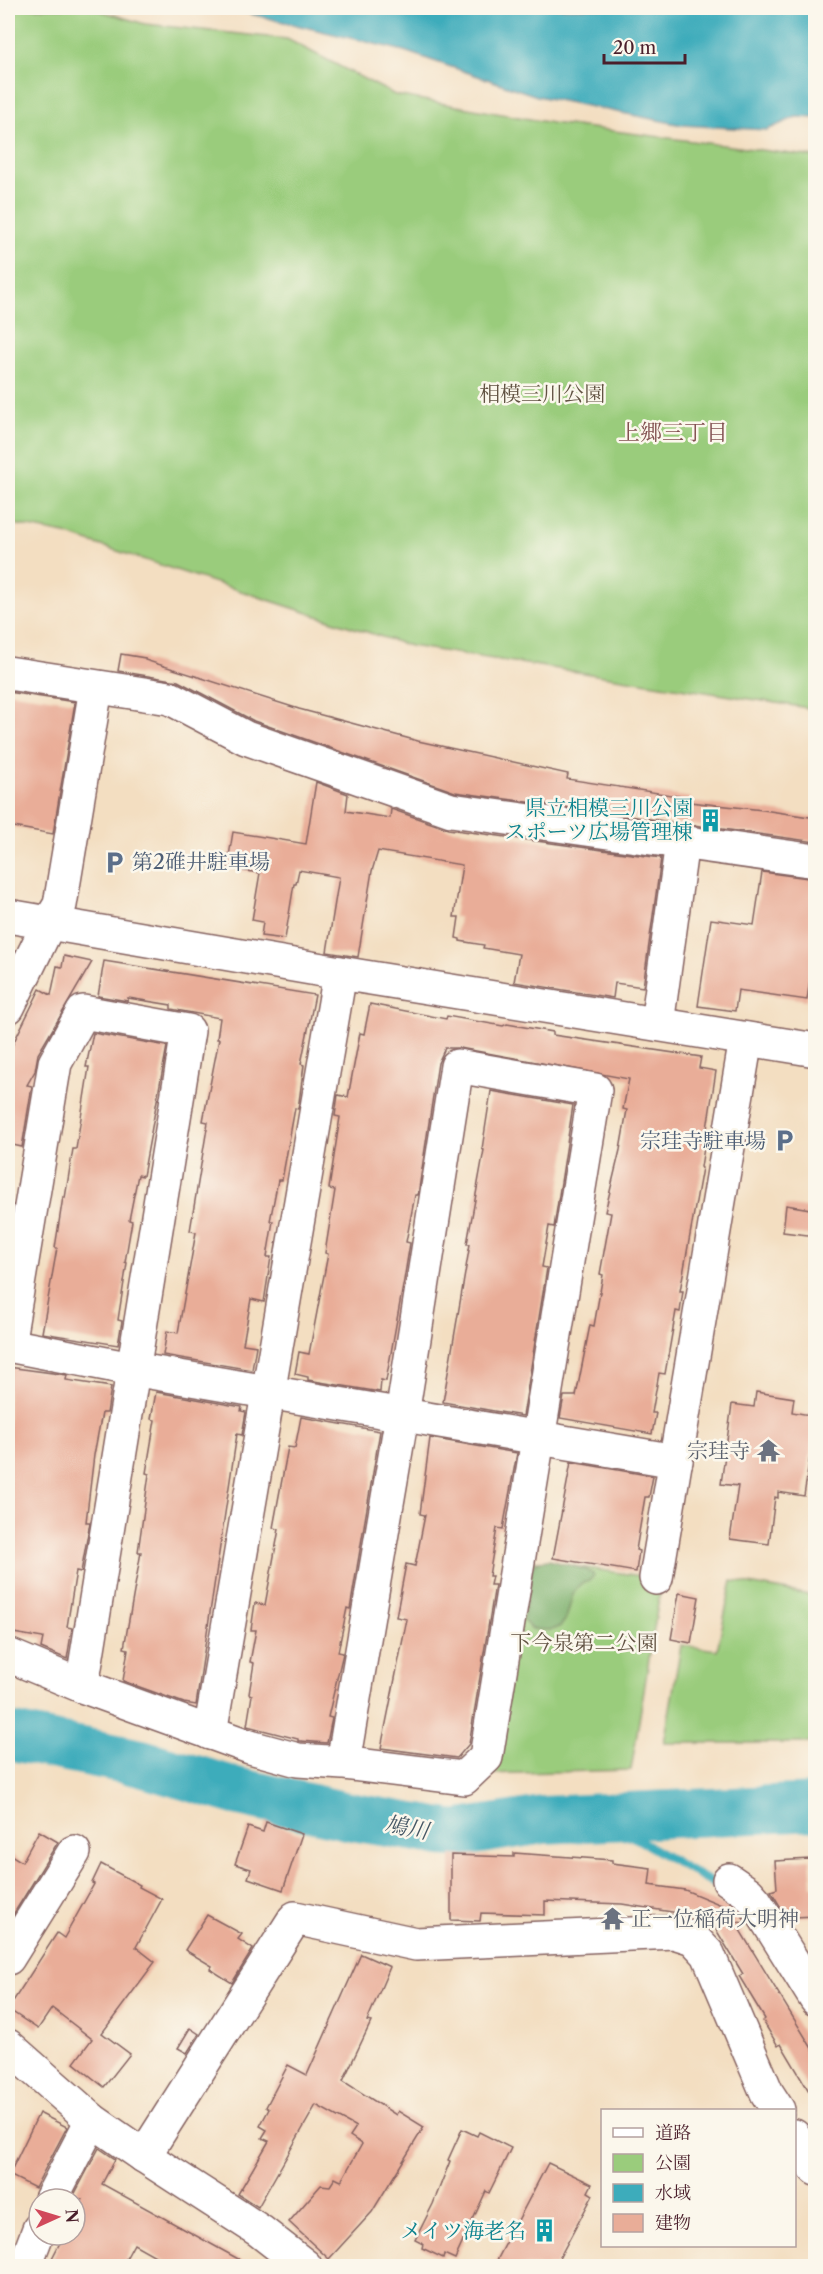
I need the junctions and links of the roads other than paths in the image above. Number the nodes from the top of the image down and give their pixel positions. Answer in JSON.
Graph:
{"nodes":[{"id":1,"x":8,"y":673,"type":"edge"},
{"id":2,"x":96,"y":687,"type":"junction"},
{"id":3,"x":682,"y":842,"type":"junction"},
{"id":4,"x":816,"y":861,"type":"edge"},
{"id":5,"x":8,"y":916,"type":"edge"},
{"id":6,"x":49,"y":923,"type":"junction"},
{"id":7,"x":340,"y":974,"type":"junction"},
{"id":8,"x":8,"y":1007,"type":"edge"},
{"id":9,"x":657,"y":1024,"type":"junction"},
{"id":10,"x":746,"y":1039,"type":"junction"},
{"id":11,"x":816,"y":1050,"type":"edge"},
{"id":12,"x":8,"y":1345,"type":"edge"},
{"id":13,"x":132,"y":1369,"type":"junction"},
{"id":14,"x":267,"y":1391,"type":"junction"},
{"id":15,"x":402,"y":1415,"type":"junction"},
{"id":16,"x":539,"y":1438,"type":"junction"},
{"id":17,"x":676,"y":1461,"type":"junction"},
{"id":18,"x":656,"y":1578,"type":"dead end"},
{"id":19,"x":8,"y":1655,"type":"edge"},
{"id":20,"x":82,"y":1686,"type":"junction"},
{"id":21,"x":210,"y":1733,"type":"junction"},
{"id":22,"x":343,"y":1763,"type":"junction"},
{"id":23,"x":74,"y":1852,"type":"dead end"},
{"id":24,"x":729,"y":1880,"type":"dead end"},
{"id":25,"x":8,"y":1958,"type":"edge"},
{"id":26,"x":816,"y":1999,"type":"edge"},
{"id":27,"x":8,"y":2046,"type":"edge"},
{"id":28,"x":777,"y":2109,"type":"edge"},
{"id":29,"x":92,"y":2120,"type":"junction"},
{"id":30,"x":796,"y":2138,"type":"edge"},
{"id":31,"x":144,"y":2156,"type":"junction"},
{"id":32,"x":816,"y":2169,"type":"edge"},
{"id":33,"x":57,"y":2187,"type":"edge"},
{"id":34,"x":32,"y":2247,"type":"edge"},
{"id":35,"x":25,"y":2266,"type":"edge"},
{"id":36,"x":306,"y":2266,"type":"edge"}],
"edges":[{"from":1,"to":2,"type":"street"},
{"from":2,"to":3,"type":"street"},
{"from":2,"to":6,"type":"street"},
{"from":3,"to":4,"type":"street"},
{"from":3,"to":9,"type":"street"},
{"from":5,"to":6,"type":"street"},
{"from":6,"to":7,"type":"street"},
{"from":6,"to":8,"type":"street"},
{"from":7,"to":9,"type":"street"},
{"from":7,"to":14,"type":"street"},
{"from":9,"to":10,"type":"street"},
{"from":10,"to":11,"type":"street"},
{"from":10,"to":17,"type":"street"},
{"from":12,"to":13,"type":"street"},
{"from":12,"to":13,"type":"street"},
{"from":13,"to":14,"type":"street"},
{"from":13,"to":20,"type":"street"},
{"from":14,"to":15,"type":"street"},
{"from":14,"to":21,"type":"street"},
{"from":15,"to":16,"type":"street"},
{"from":15,"to":16,"type":"street"},
{"from":15,"to":22,"type":"street"},
{"from":16,"to":17,"type":"street"},
{"from":16,"to":22,"type":"street"},
{"from":17,"to":18,"type":"street"},
{"from":19,"to":20,"type":"street"},
{"from":20,"to":21,"type":"street"},
{"from":21,"to":22,"type":"street"},
{"from":23,"to":25,"type":"street"},
{"from":24,"to":26,"type":"street"},
{"from":27,"to":29,"type":"street"},
{"from":28,"to":31,"type":"street"},
{"from":29,"to":31,"type":"street"},
{"from":29,"to":33,"type":"street"},
{"from":30,"to":32,"type":"street"},
{"from":31,"to":36,"type":"street"},
{"from":34,"to":35,"type":"street"}]}
